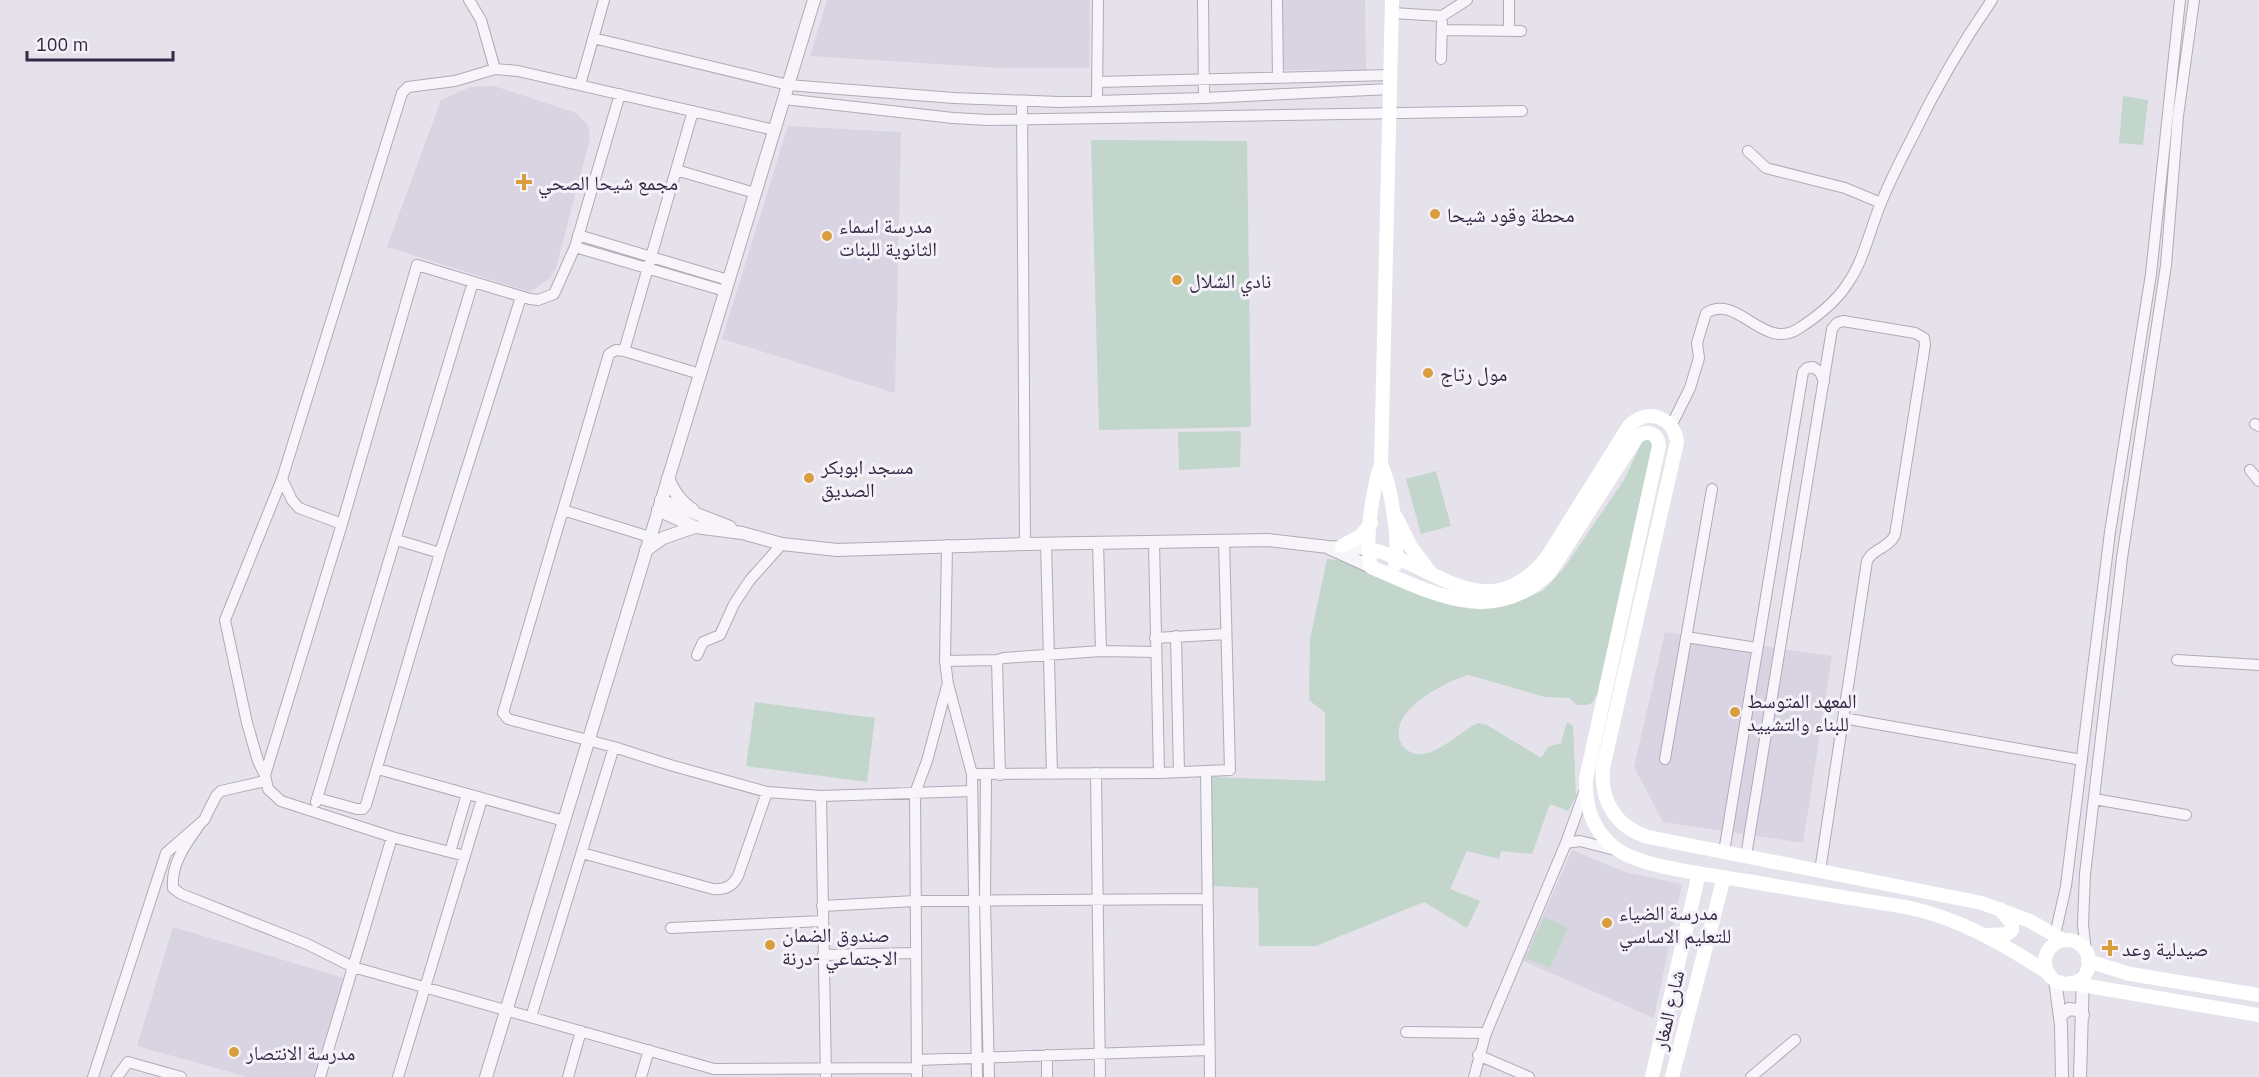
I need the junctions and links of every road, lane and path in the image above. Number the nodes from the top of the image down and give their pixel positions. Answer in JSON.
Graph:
{"nodes":[{"id":1,"x":469,"y":0,"type":"edge"},
{"id":2,"x":604,"y":0,"type":"edge"},
{"id":3,"x":814,"y":0,"type":"edge"},
{"id":4,"x":1098,"y":0,"type":"edge"},
{"id":5,"x":1203,"y":0,"type":"edge"},
{"id":6,"x":1277,"y":0,"type":"edge"},
{"id":7,"x":1467,"y":0,"type":"edge"},
{"id":8,"x":1509,"y":0,"type":"edge"},
{"id":9,"x":1992,"y":0,"type":"edge"},
{"id":10,"x":2180,"y":0,"type":"edge"},
{"id":11,"x":2194,"y":0,"type":"edge"},
{"id":12,"x":1392,"y":7,"type":"edge"},
{"id":13,"x":1442,"y":16,"type":"junction"},
{"id":14,"x":1442,"y":30,"type":"junction"},
{"id":15,"x":1509,"y":31,"type":"junction"},
{"id":16,"x":1521,"y":31,"type":"dead end"},
{"id":17,"x":593,"y":38,"type":"junction"},
{"id":18,"x":1441,"y":59,"type":"dead end"},
{"id":19,"x":495,"y":69,"type":"junction"},
{"id":20,"x":1391,"y":75,"type":"junction"},
{"id":21,"x":1278,"y":78,"type":"junction"},
{"id":22,"x":1204,"y":80,"type":"junction"},
{"id":23,"x":1097,"y":82,"type":"junction"},
{"id":24,"x":580,"y":85,"type":"junction"},
{"id":25,"x":788,"y":85,"type":"junction"},
{"id":26,"x":1390,"y":89,"type":"junction"},
{"id":27,"x":620,"y":94,"type":"junction"},
{"id":28,"x":1204,"y":98,"type":"junction"},
{"id":29,"x":784,"y":99,"type":"junction"},
{"id":30,"x":1096,"y":100,"type":"junction"},
{"id":31,"x":1022,"y":102,"type":"junction"},
{"id":32,"x":693,"y":111,"type":"junction"},
{"id":33,"x":1522,"y":111,"type":"dead end"},
{"id":34,"x":1390,"y":113,"type":"junction"},
{"id":35,"x":1022,"y":120,"type":"junction"},
{"id":36,"x":774,"y":130,"type":"junction"},
{"id":37,"x":1748,"y":151,"type":"dead end"},
{"id":38,"x":676,"y":170,"type":"junction"},
{"id":39,"x":755,"y":193,"type":"junction"},
{"id":40,"x":1881,"y":203,"type":"junction"},
{"id":41,"x":578,"y":235,"type":"junction"},
{"id":42,"x":575,"y":247,"type":"junction"},
{"id":43,"x":649,"y":262,"type":"junction"},
{"id":44,"x":473,"y":282,"type":"junction"},
{"id":45,"x":727,"y":286,"type":"junction"},
{"id":46,"x":521,"y":297,"type":"junction"},
{"id":47,"x":624,"y":351,"type":"junction"},
{"id":48,"x":1828,"y":358,"type":"junction"},
{"id":49,"x":1813,"y":367,"type":"junction"},
{"id":50,"x":700,"y":374,"type":"junction"},
{"id":51,"x":1824,"y":383,"type":"junction"},
{"id":52,"x":1671,"y":426,"type":"junction"},
{"id":53,"x":1380,"y":464,"type":"junction"},
{"id":54,"x":2250,"y":470,"type":"dead end"},
{"id":55,"x":668,"y":478,"type":"junction"},
{"id":56,"x":282,"y":479,"type":"junction"},
{"id":57,"x":2259,"y":481,"type":"edge"},
{"id":58,"x":1712,"y":489,"type":"dead end"},
{"id":59,"x":660,"y":505,"type":"junction"},
{"id":60,"x":563,"y":510,"type":"junction"},
{"id":61,"x":1392,"y":510,"type":"junction"},
{"id":62,"x":698,"y":521,"type":"junction"},
{"id":63,"x":1371,"y":523,"type":"junction"},
{"id":64,"x":342,"y":524,"type":"junction"},
{"id":65,"x":650,"y":537,"type":"junction"},
{"id":66,"x":396,"y":540,"type":"junction"},
{"id":67,"x":1224,"y":540,"type":"junction"},
{"id":68,"x":1154,"y":542,"type":"junction"},
{"id":69,"x":1046,"y":543,"type":"junction"},
{"id":70,"x":1098,"y":543,"type":"junction"},
{"id":71,"x":782,"y":544,"type":"junction"},
{"id":72,"x":1025,"y":544,"type":"junction"},
{"id":73,"x":947,"y":546,"type":"junction"},
{"id":74,"x":1335,"y":547,"type":"junction"},
{"id":75,"x":1369,"y":549,"type":"junction"},
{"id":76,"x":646,"y":550,"type":"junction"},
{"id":77,"x":440,"y":553,"type":"junction"},
{"id":78,"x":1396,"y":558,"type":"junction"},
{"id":79,"x":1371,"y":567,"type":"junction"},
{"id":80,"x":1391,"y":575,"type":"junction"},
{"id":81,"x":1433,"y":576,"type":"junction"},
{"id":82,"x":1226,"y":634,"type":"junction"},
{"id":83,"x":1176,"y":636,"type":"junction"},
{"id":84,"x":1686,"y":637,"type":"junction"},
{"id":85,"x":1155,"y":638,"type":"junction"},
{"id":86,"x":1757,"y":648,"type":"junction"},
{"id":87,"x":1101,"y":651,"type":"junction"},
{"id":88,"x":1156,"y":652,"type":"junction"},
{"id":89,"x":697,"y":655,"type":"dead end"},
{"id":90,"x":1049,"y":656,"type":"junction"},
{"id":91,"x":997,"y":660,"type":"junction"},
{"id":92,"x":2178,"y":660,"type":"dead end"},
{"id":93,"x":945,"y":661,"type":"junction"},
{"id":94,"x":2259,"y":665,"type":"edge"},
{"id":95,"x":948,"y":684,"type":"junction"},
{"id":96,"x":1843,"y":718,"type":"junction"},
{"id":97,"x":588,"y":740,"type":"junction"},
{"id":98,"x":614,"y":747,"type":"junction"},
{"id":99,"x":1665,"y":759,"type":"dead end"},
{"id":100,"x":2082,"y":760,"type":"junction"},
{"id":101,"x":378,"y":769,"type":"junction"},
{"id":102,"x":1206,"y":771,"type":"junction"},
{"id":103,"x":1179,"y":772,"type":"junction"},
{"id":104,"x":1096,"y":773,"type":"junction"},
{"id":105,"x":1159,"y":773,"type":"junction"},
{"id":106,"x":972,"y":774,"type":"junction"},
{"id":107,"x":1052,"y":774,"type":"junction"},
{"id":108,"x":986,"y":775,"type":"junction"},
{"id":109,"x":999,"y":775,"type":"junction"},
{"id":110,"x":265,"y":778,"type":"junction"},
{"id":111,"x":1586,"y":789,"type":"junction"},
{"id":112,"x":972,"y":791,"type":"junction"},
{"id":113,"x":767,"y":792,"type":"junction"},
{"id":114,"x":915,"y":793,"type":"junction"},
{"id":115,"x":467,"y":794,"type":"junction"},
{"id":116,"x":821,"y":796,"type":"junction"},
{"id":117,"x":317,"y":798,"type":"junction"},
{"id":118,"x":482,"y":799,"type":"junction"},
{"id":119,"x":2094,"y":799,"type":"junction"},
{"id":120,"x":313,"y":811,"type":"junction"},
{"id":121,"x":2186,"y":815,"type":"dead end"},
{"id":122,"x":564,"y":821,"type":"junction"},
{"id":123,"x":200,"y":824,"type":"junction"},
{"id":124,"x":393,"y":837,"type":"junction"},
{"id":125,"x":1566,"y":843,"type":"junction"},
{"id":126,"x":450,"y":852,"type":"junction"},
{"id":127,"x":1621,"y":852,"type":"junction"},
{"id":128,"x":1724,"y":852,"type":"junction"},
{"id":129,"x":582,"y":853,"type":"junction"},
{"id":130,"x":465,"y":856,"type":"junction"},
{"id":131,"x":1746,"y":856,"type":"junction"},
{"id":132,"x":1820,"y":871,"type":"junction"},
{"id":133,"x":1700,"y":873,"type":"junction"},
{"id":134,"x":1724,"y":877,"type":"junction"},
{"id":135,"x":1207,"y":899,"type":"junction"},
{"id":136,"x":1096,"y":900,"type":"junction"},
{"id":137,"x":973,"y":901,"type":"junction"},
{"id":138,"x":985,"y":901,"type":"junction"},
{"id":139,"x":915,"y":902,"type":"junction"},
{"id":140,"x":2063,"y":904,"type":"junction"},
{"id":141,"x":822,"y":906,"type":"junction"},
{"id":142,"x":1998,"y":907,"type":"junction"},
{"id":143,"x":2083,"y":907,"type":"junction"},
{"id":144,"x":823,"y":921,"type":"junction"},
{"id":145,"x":671,"y":928,"type":"dead end"},
{"id":146,"x":1987,"y":935,"type":"junction"},
{"id":147,"x":2057,"y":940,"type":"junction"},
{"id":148,"x":915,"y":953,"type":"junction"},
{"id":149,"x":823,"y":955,"type":"junction"},
{"id":150,"x":2087,"y":956,"type":"junction"},
{"id":151,"x":353,"y":967,"type":"junction"},
{"id":152,"x":2122,"y":972,"type":"junction"},
{"id":153,"x":2051,"y":976,"type":"junction"},
{"id":154,"x":2079,"y":981,"type":"junction"},
{"id":155,"x":425,"y":987,"type":"junction"},
{"id":156,"x":2118,"y":991,"type":"junction"},
{"id":157,"x":2259,"y":995,"type":"edge"},
{"id":158,"x":506,"y":1010,"type":"junction"},
{"id":159,"x":2083,"y":1015,"type":"junction"},
{"id":160,"x":2259,"y":1015,"type":"edge"},
{"id":161,"x":2060,"y":1016,"type":"junction"},
{"id":162,"x":531,"y":1017,"type":"junction"},
{"id":163,"x":581,"y":1031,"type":"junction"},
{"id":164,"x":1406,"y":1032,"type":"dead end"},
{"id":165,"x":1486,"y":1033,"type":"junction"},
{"id":166,"x":1795,"y":1040,"type":"dead end"},
{"id":167,"x":649,"y":1050,"type":"junction"},
{"id":168,"x":1209,"y":1050,"type":"junction"},
{"id":169,"x":1100,"y":1053,"type":"junction"},
{"id":170,"x":1047,"y":1055,"type":"junction"},
{"id":171,"x":1479,"y":1055,"type":"junction"},
{"id":172,"x":989,"y":1056,"type":"junction"},
{"id":173,"x":976,"y":1057,"type":"junction"},
{"id":174,"x":917,"y":1068,"type":"edge"},
{"id":175,"x":755,"y":1072,"type":"edge"},
{"id":176,"x":826,"y":1072,"type":"edge"},
{"id":177,"x":712,"y":1073,"type":"edge"},
{"id":178,"x":93,"y":1077,"type":"edge"},
{"id":179,"x":117,"y":1077,"type":"edge"},
{"id":180,"x":181,"y":1077,"type":"edge"},
{"id":181,"x":320,"y":1077,"type":"edge"},
{"id":182,"x":399,"y":1077,"type":"edge"},
{"id":183,"x":486,"y":1077,"type":"edge"},
{"id":184,"x":568,"y":1077,"type":"edge"},
{"id":185,"x":641,"y":1077,"type":"edge"},
{"id":186,"x":977,"y":1077,"type":"edge"},
{"id":187,"x":989,"y":1077,"type":"edge"},
{"id":188,"x":1047,"y":1077,"type":"edge"},
{"id":189,"x":1100,"y":1077,"type":"edge"},
{"id":190,"x":1210,"y":1077,"type":"edge"},
{"id":191,"x":1474,"y":1077,"type":"edge"},
{"id":192,"x":1529,"y":1077,"type":"edge"},
{"id":193,"x":1652,"y":1077,"type":"edge"},
{"id":194,"x":1672,"y":1077,"type":"edge"},
{"id":195,"x":1750,"y":1077,"type":"edge"},
{"id":196,"x":2062,"y":1077,"type":"edge"},
{"id":197,"x":2080,"y":1077,"type":"edge"}],
"edges":[{"from":1,"to":19,"type":"street"},
{"from":2,"to":17,"type":"street"},
{"from":3,"to":25,"type":"street"},
{"from":4,"to":23,"type":"street"},
{"from":5,"to":22,"type":"street"},
{"from":6,"to":21,"type":"street"},
{"from":7,"to":13,"type":"street"},
{"from":8,"to":15,"type":"street"},
{"from":9,"to":40,"type":"street"},
{"from":10,"to":100,"type":"street"},
{"from":11,"to":119,"type":"street"},
{"from":12,"to":13,"type":"street"},
{"from":12,"to":20,"type":"main road"},
{"from":13,"to":14,"type":"street"},
{"from":14,"to":15,"type":"street"},
{"from":14,"to":18,"type":"street"},
{"from":15,"to":16,"type":"street"},
{"from":17,"to":24,"type":"street"},
{"from":17,"to":25,"type":"street"},
{"from":19,"to":24,"type":"street"},
{"from":19,"to":56,"type":"street"},
{"from":20,"to":21,"type":"street"},
{"from":20,"to":26,"type":"main road"},
{"from":21,"to":22,"type":"street"},
{"from":22,"to":23,"type":"street"},
{"from":22,"to":28,"type":"street"},
{"from":23,"to":30,"type":"street"},
{"from":24,"to":27,"type":"street"},
{"from":25,"to":29,"type":"street"},
{"from":25,"to":31,"type":"street"},
{"from":26,"to":28,"type":"street"},
{"from":26,"to":34,"type":"main road"},
{"from":27,"to":32,"type":"street"},
{"from":27,"to":41,"type":"street"},
{"from":28,"to":30,"type":"street"},
{"from":29,"to":35,"type":"street"},
{"from":29,"to":36,"type":"street"},
{"from":30,"to":31,"type":"street"},
{"from":31,"to":35,"type":"street"},
{"from":32,"to":36,"type":"street"},
{"from":32,"to":38,"type":"street"},
{"from":33,"to":34,"type":"street"},
{"from":34,"to":35,"type":"street"},
{"from":34,"to":53,"type":"main road"},
{"from":35,"to":72,"type":"street"},
{"from":36,"to":39,"type":"street"},
{"from":37,"to":40,"type":"street"},
{"from":38,"to":39,"type":"street"},
{"from":38,"to":43,"type":"street"},
{"from":39,"to":45,"type":"street"},
{"from":40,"to":52,"type":"street"},
{"from":41,"to":42,"type":"street"},
{"from":41,"to":43,"type":"street"},
{"from":42,"to":43,"type":"street"},
{"from":42,"to":46,"type":"street"},
{"from":43,"to":45,"type":"street"},
{"from":43,"to":47,"type":"street"},
{"from":44,"to":46,"type":"street"},
{"from":44,"to":64,"type":"street"},
{"from":44,"to":66,"type":"street"},
{"from":45,"to":50,"type":"street"},
{"from":46,"to":77,"type":"street"},
{"from":47,"to":50,"type":"street"},
{"from":47,"to":60,"type":"street"},
{"from":48,"to":49,"type":"street"},
{"from":48,"to":51,"type":"street"},
{"from":48,"to":96,"type":"street"},
{"from":49,"to":51,"type":"street"},
{"from":49,"to":86,"type":"street"},
{"from":50,"to":55,"type":"street"},
{"from":51,"to":131,"type":"street"},
{"from":52,"to":81,"type":"main road"},
{"from":52,"to":128,"type":"main road"},
{"from":53,"to":61,"type":"main road"},
{"from":53,"to":63,"type":"main road"},
{"from":54,"to":57,"type":"street"},
{"from":55,"to":59,"type":"street"},
{"from":55,"to":62,"type":"street"},
{"from":56,"to":64,"type":"street"},
{"from":56,"to":110,"type":"street"},
{"from":58,"to":84,"type":"street"},
{"from":59,"to":62,"type":"street"},
{"from":59,"to":65,"type":"street"},
{"from":60,"to":65,"type":"street"},
{"from":60,"to":97,"type":"street"},
{"from":61,"to":78,"type":"main road"},
{"from":61,"to":81,"type":"main road"},
{"from":62,"to":71,"type":"street"},
{"from":62,"to":76,"type":"street"},
{"from":63,"to":74,"type":"main road"},
{"from":63,"to":75,"type":"main road"},
{"from":64,"to":110,"type":"street"},
{"from":65,"to":76,"type":"street"},
{"from":66,"to":77,"type":"street"},
{"from":66,"to":117,"type":"street"},
{"from":67,"to":68,"type":"street"},
{"from":67,"to":74,"type":"street"},
{"from":67,"to":82,"type":"street"},
{"from":68,"to":70,"type":"street"},
{"from":68,"to":85,"type":"street"},
{"from":69,"to":70,"type":"street"},
{"from":69,"to":72,"type":"street"},
{"from":69,"to":90,"type":"street"},
{"from":70,"to":87,"type":"street"},
{"from":71,"to":73,"type":"street"},
{"from":71,"to":89,"type":"street"},
{"from":72,"to":73,"type":"street"},
{"from":73,"to":93,"type":"street"},
{"from":74,"to":75,"type":"street"},
{"from":74,"to":79,"type":"street"},
{"from":75,"to":78,"type":"main road"},
{"from":75,"to":79,"type":"main road"},
{"from":76,"to":97,"type":"street"},
{"from":77,"to":101,"type":"street"},
{"from":78,"to":80,"type":"main road"},
{"from":78,"to":81,"type":"main road"},
{"from":79,"to":80,"type":"main road"},
{"from":80,"to":111,"type":"main road"},
{"from":82,"to":83,"type":"street"},
{"from":82,"to":102,"type":"street"},
{"from":83,"to":85,"type":"street"},
{"from":83,"to":103,"type":"street"},
{"from":84,"to":86,"type":"street"},
{"from":84,"to":99,"type":"street"},
{"from":85,"to":88,"type":"street"},
{"from":86,"to":128,"type":"street"},
{"from":87,"to":88,"type":"street"},
{"from":87,"to":90,"type":"street"},
{"from":88,"to":105,"type":"street"},
{"from":90,"to":91,"type":"street"},
{"from":90,"to":107,"type":"street"},
{"from":91,"to":93,"type":"street"},
{"from":91,"to":109,"type":"street"},
{"from":92,"to":94,"type":"street"},
{"from":93,"to":95,"type":"street"},
{"from":95,"to":106,"type":"street"},
{"from":95,"to":114,"type":"street"},
{"from":96,"to":100,"type":"street"},
{"from":96,"to":132,"type":"street"},
{"from":97,"to":98,"type":"street"},
{"from":97,"to":122,"type":"street"},
{"from":98,"to":113,"type":"street"},
{"from":98,"to":129,"type":"street"},
{"from":100,"to":140,"type":"street"},
{"from":101,"to":115,"type":"street"},
{"from":101,"to":117,"type":"street"},
{"from":102,"to":103,"type":"street"},
{"from":102,"to":135,"type":"street"},
{"from":103,"to":105,"type":"street"},
{"from":104,"to":105,"type":"street"},
{"from":104,"to":107,"type":"street"},
{"from":104,"to":136,"type":"street"},
{"from":106,"to":108,"type":"street"},
{"from":106,"to":112,"type":"street"},
{"from":107,"to":109,"type":"street"},
{"from":108,"to":109,"type":"street"},
{"from":108,"to":138,"type":"street"},
{"from":110,"to":120,"type":"street"},
{"from":110,"to":123,"type":"street"},
{"from":111,"to":125,"type":"street"},
{"from":111,"to":127,"type":"main road"},
{"from":112,"to":114,"type":"street"},
{"from":112,"to":137,"type":"street"},
{"from":113,"to":116,"type":"street"},
{"from":113,"to":129,"type":"street"},
{"from":114,"to":116,"type":"street"},
{"from":114,"to":139,"type":"street"},
{"from":115,"to":118,"type":"street"},
{"from":115,"to":126,"type":"street"},
{"from":116,"to":141,"type":"street"},
{"from":117,"to":120,"type":"street"},
{"from":118,"to":122,"type":"street"},
{"from":118,"to":130,"type":"street"},
{"from":119,"to":121,"type":"street"},
{"from":119,"to":143,"type":"street"},
{"from":120,"to":124,"type":"street"},
{"from":122,"to":158,"type":"street"},
{"from":123,"to":151,"type":"street"},
{"from":123,"to":178,"type":"street"},
{"from":124,"to":126,"type":"street"},
{"from":124,"to":151,"type":"street"},
{"from":125,"to":127,"type":"street"},
{"from":125,"to":165,"type":"street"},
{"from":126,"to":130,"type":"street"},
{"from":127,"to":133,"type":"main road"},
{"from":128,"to":131,"type":"main road"},
{"from":129,"to":162,"type":"street"},
{"from":130,"to":155,"type":"street"},
{"from":131,"to":132,"type":"main road"},
{"from":132,"to":142,"type":"main road"},
{"from":133,"to":134,"type":"main road"},
{"from":133,"to":193,"type":"main road","name":"شارع المغار"},
{"from":134,"to":146,"type":"main road"},
{"from":134,"to":194,"type":"main road","name":"شارع المغار"},
{"from":135,"to":136,"type":"street"},
{"from":135,"to":168,"type":"street"},
{"from":136,"to":138,"type":"street"},
{"from":136,"to":169,"type":"street"},
{"from":137,"to":138,"type":"street"},
{"from":137,"to":139,"type":"street"},
{"from":137,"to":173,"type":"street"},
{"from":138,"to":172,"type":"street"},
{"from":139,"to":141,"type":"street"},
{"from":139,"to":148,"type":"street"},
{"from":140,"to":143,"type":"street"},
{"from":140,"to":147,"type":"street"},
{"from":141,"to":144,"type":"street"},
{"from":142,"to":146,"type":"main road"},
{"from":142,"to":147,"type":"main road"},
{"from":143,"to":150,"type":"street"},
{"from":144,"to":145,"type":"street"},
{"from":144,"to":149,"type":"street"},
{"from":146,"to":153,"type":"main road"},
{"from":147,"to":150,"type":"main road"},
{"from":147,"to":153,"type":"main road"},
{"from":148,"to":149,"type":"street"},
{"from":148,"to":174,"type":"street"},
{"from":149,"to":176,"type":"street"},
{"from":150,"to":152,"type":"main road"},
{"from":150,"to":154,"type":"main road"},
{"from":151,"to":155,"type":"street"},
{"from":151,"to":181,"type":"street"},
{"from":152,"to":156,"type":"main road"},
{"from":152,"to":157,"type":"main road"},
{"from":153,"to":154,"type":"main road"},
{"from":153,"to":161,"type":"street"},
{"from":154,"to":156,"type":"main road"},
{"from":154,"to":159,"type":"street"},
{"from":155,"to":158,"type":"street"},
{"from":155,"to":182,"type":"street"},
{"from":156,"to":160,"type":"main road"},
{"from":158,"to":162,"type":"street"},
{"from":158,"to":183,"type":"street"},
{"from":159,"to":161,"type":"street"},
{"from":159,"to":197,"type":"street"},
{"from":161,"to":196,"type":"street"},
{"from":162,"to":163,"type":"street"},
{"from":163,"to":167,"type":"street"},
{"from":163,"to":184,"type":"street"},
{"from":164,"to":165,"type":"street"},
{"from":165,"to":171,"type":"street"},
{"from":166,"to":195,"type":"street"},
{"from":167,"to":177,"type":"street"},
{"from":167,"to":185,"type":"street"},
{"from":168,"to":169,"type":"street"},
{"from":168,"to":190,"type":"street"},
{"from":169,"to":170,"type":"street"},
{"from":169,"to":189,"type":"street"},
{"from":170,"to":172,"type":"street"},
{"from":170,"to":188,"type":"street"},
{"from":171,"to":191,"type":"street"},
{"from":171,"to":192,"type":"street"},
{"from":172,"to":173,"type":"street"},
{"from":172,"to":187,"type":"street"},
{"from":173,"to":174,"type":"street"},
{"from":173,"to":186,"type":"street"},
{"from":174,"to":176,"type":"street"},
{"from":175,"to":176,"type":"street"},
{"from":175,"to":177,"type":"street"},
{"from":179,"to":180,"type":"street"}]}
